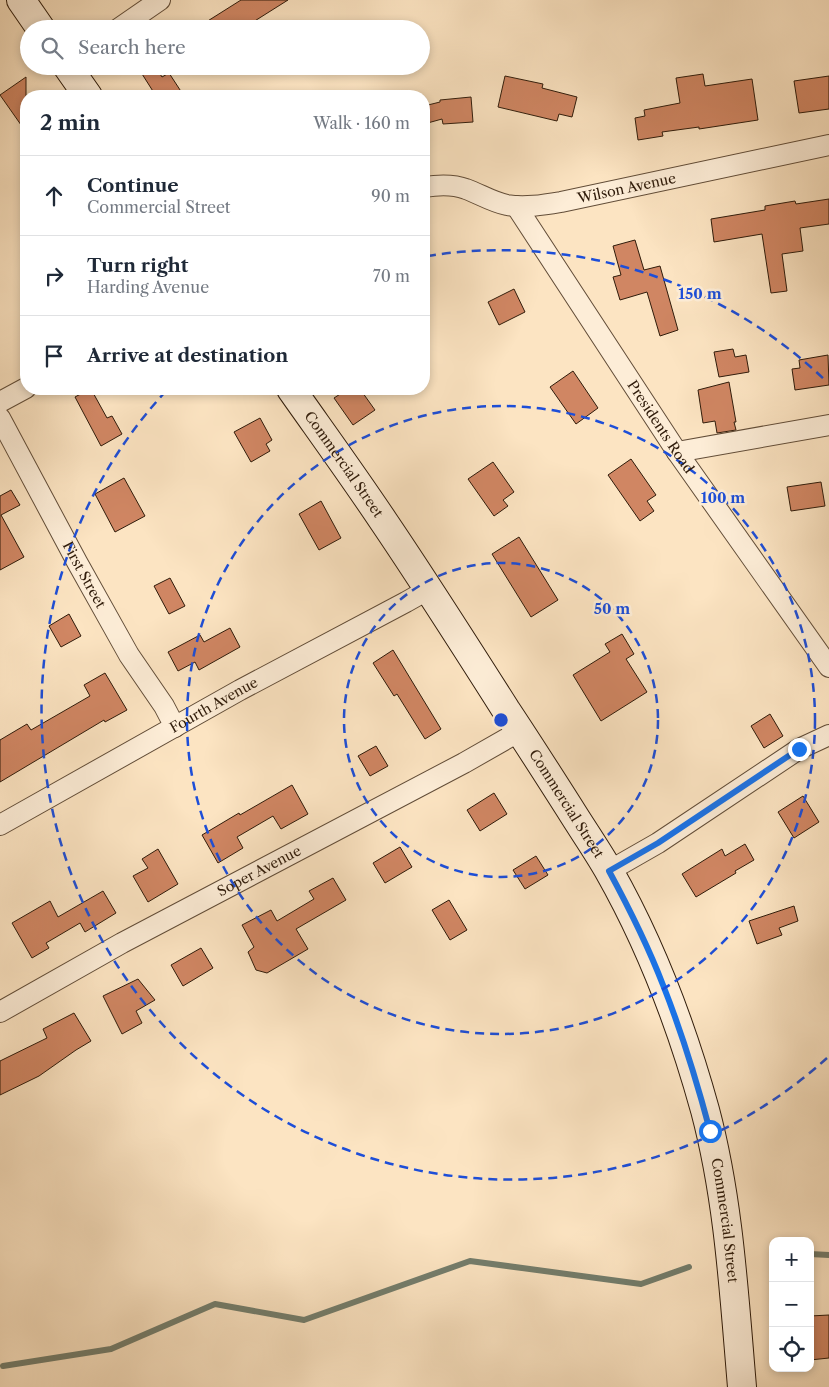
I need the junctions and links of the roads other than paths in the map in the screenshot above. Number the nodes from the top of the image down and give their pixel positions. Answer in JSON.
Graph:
{"nodes":[{"id":1,"x":21,"y":0,"type":"edge"},
{"id":2,"x":160,"y":0,"type":"edge"},
{"id":3,"x":35,"y":20,"type":"edge"},
{"id":4,"x":131,"y":20,"type":"edge"},
{"id":5,"x":73,"y":75,"type":"edge"},
{"id":6,"x":84,"y":90,"type":"edge"},
{"id":7,"x":829,"y":145,"type":"edge"},
{"id":8,"x":430,"y":186,"type":"edge"},
{"id":9,"x":516,"y":206,"type":"junction"},
{"id":10,"x":20,"y":391,"type":"edge"},
{"id":11,"x":295,"y":395,"type":"edge"},
{"id":12,"x":0,"y":402,"type":"edge"},
{"id":13,"x":0,"y":418,"type":"edge"},
{"id":14,"x":829,"y":426,"type":"edge"},
{"id":15,"x":677,"y":452,"type":"junction"},
{"id":16,"x":429,"y":589,"type":"junction"},
{"id":17,"x":829,"y":667,"type":"edge"},
{"id":18,"x":175,"y":727,"type":"junction"},
{"id":19,"x":520,"y":731,"type":"junction"},
{"id":20,"x":829,"y":735,"type":"edge"},
{"id":21,"x":0,"y":825,"type":"edge"},
{"id":22,"x":609,"y":871,"type":"junction"},
{"id":23,"x":0,"y":1012,"type":"edge"},
{"id":24,"x":742,"y":1387,"type":"edge"}],
"edges":[{"from":1,"to":3,"type":"main road"},
{"from":2,"to":4,"type":"street"},
{"from":5,"to":6,"type":"main road"},
{"from":7,"to":9,"type":"street","name":"Wilson Avenue"},
{"from":8,"to":9,"type":"street","name":"Wilson Avenue"},
{"from":9,"to":15,"type":"street","name":"Presidents Road"},
{"from":10,"to":12,"type":"street"},
{"from":11,"to":16,"type":"main road","name":"Commercial Street"},
{"from":13,"to":18,"type":"street","name":"First Street"},
{"from":14,"to":15,"type":"street"},
{"from":15,"to":17,"type":"street","name":"Presidents Road"},
{"from":16,"to":18,"type":"street","name":"Fourth Avenue"},
{"from":16,"to":19,"type":"main road","name":"Commercial Street"},
{"from":18,"to":21,"type":"street","name":"Fourth Avenue"},
{"from":19,"to":22,"type":"main road","name":"Commercial Street"},
{"from":19,"to":23,"type":"street","name":"Soper Avenue"},
{"from":20,"to":22,"type":"street"},
{"from":22,"to":24,"type":"main road","name":"Commercial Street"}]}
